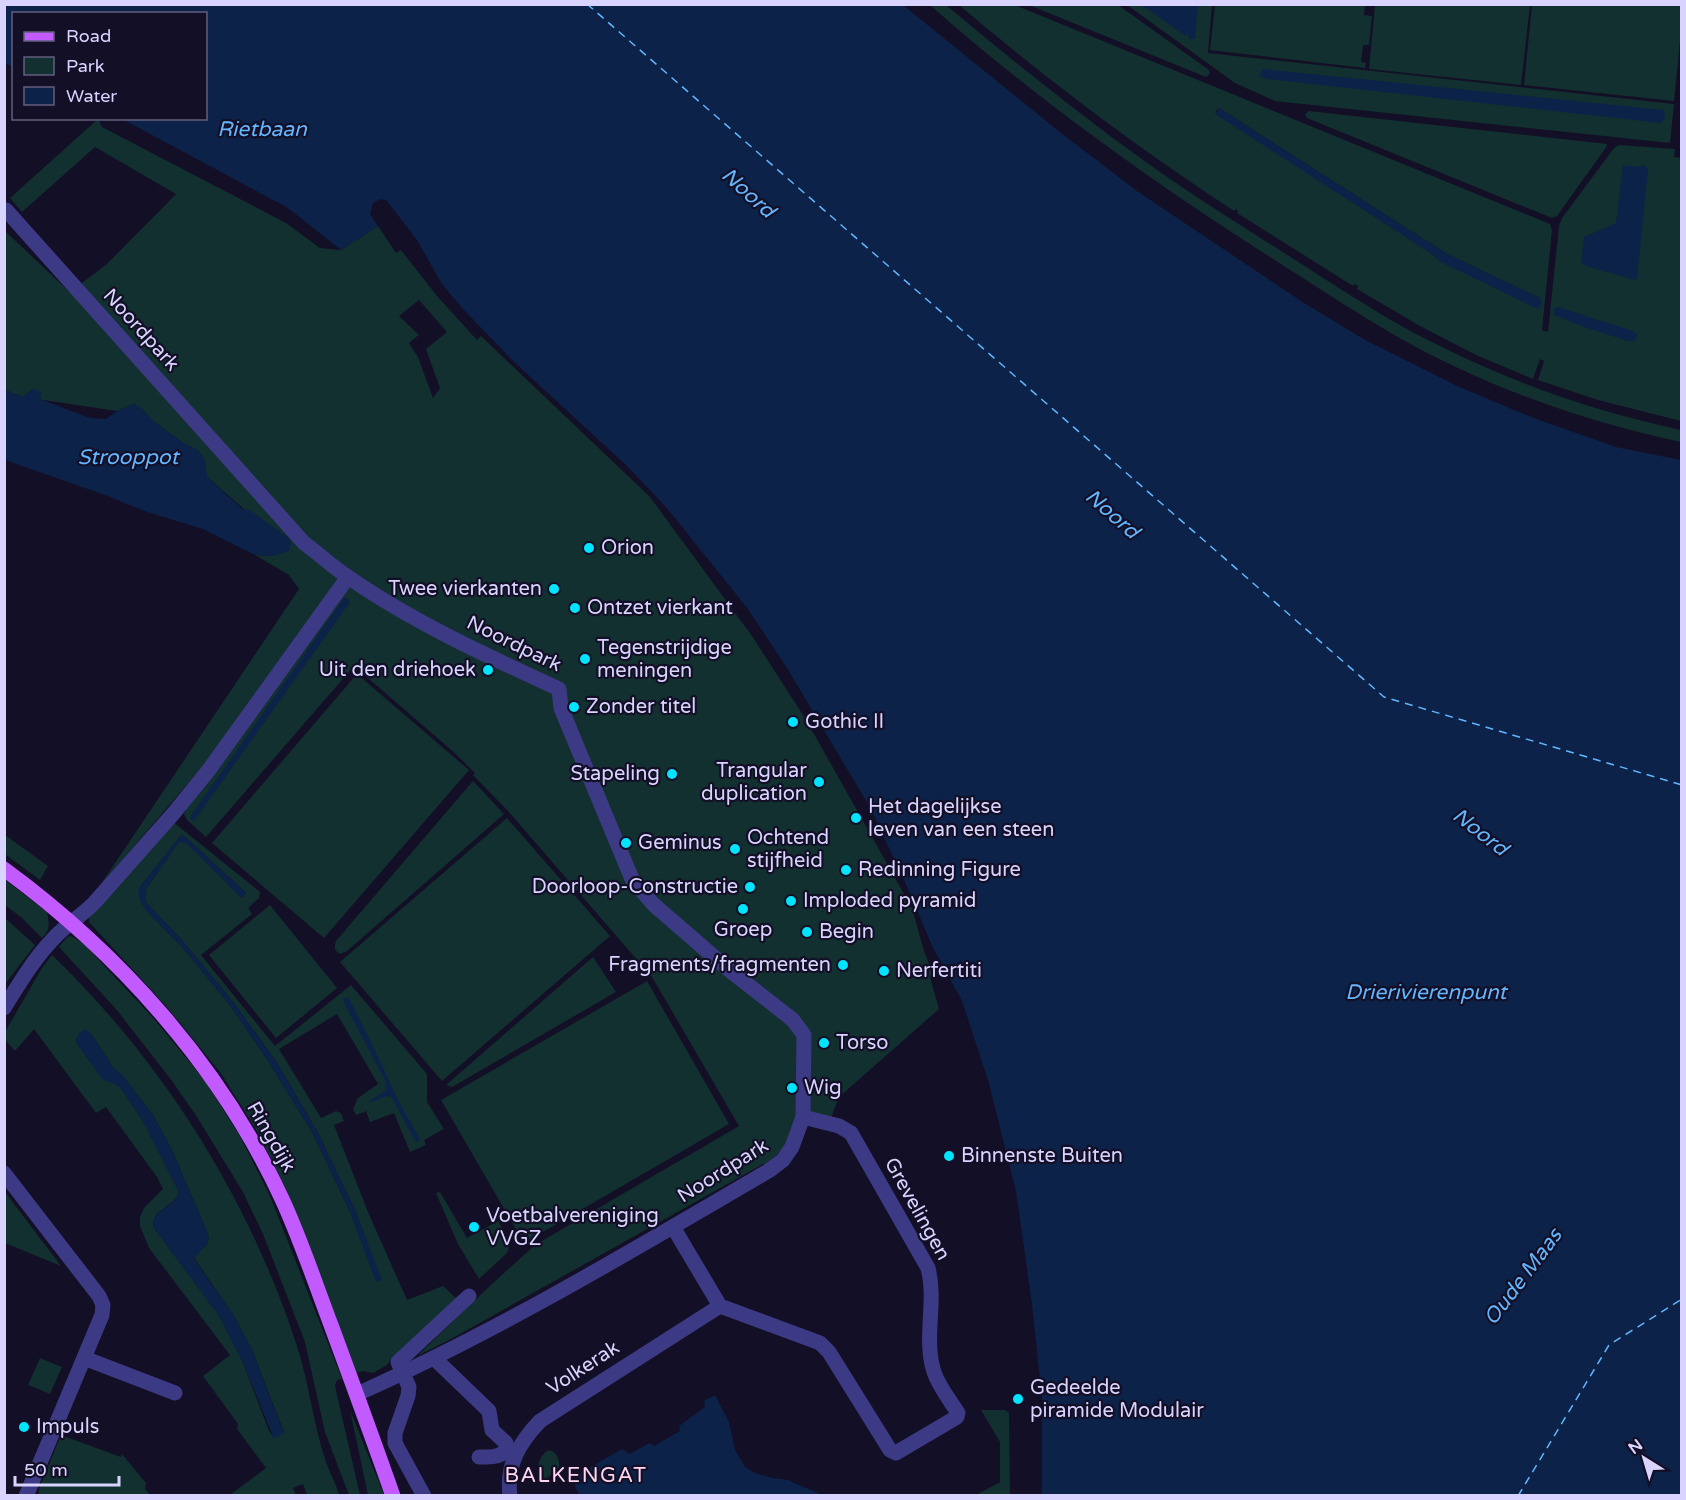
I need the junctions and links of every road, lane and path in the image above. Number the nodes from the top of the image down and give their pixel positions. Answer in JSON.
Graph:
{"nodes":[{"id":1,"x":6,"y":210,"type":"edge"},
{"id":2,"x":348,"y":577,"type":"junction"},
{"id":3,"x":4,"y":869,"type":"edge"},
{"id":4,"x":72,"y":922,"type":"junction"},
{"id":5,"x":4,"y":1008,"type":"edge"},
{"id":6,"x":803,"y":1117,"type":"junction"},
{"id":7,"x":4,"y":1173,"type":"edge"},
{"id":8,"x":673,"y":1227,"type":"junction"},
{"id":9,"x":469,"y":1296,"type":"dead end"},
{"id":10,"x":720,"y":1306,"type":"junction"},
{"id":11,"x":84,"y":1358,"type":"junction"},
{"id":12,"x":435,"y":1359,"type":"junction"},
{"id":13,"x":402,"y":1374,"type":"junction"},
{"id":14,"x":175,"y":1393,"type":"dead end"},
{"id":15,"x":357,"y":1394,"type":"junction"},
{"id":16,"x":479,"y":1457,"type":"dead end"},
{"id":17,"x":26,"y":1496,"type":"edge"},
{"id":18,"x":393,"y":1496,"type":"edge"},
{"id":19,"x":424,"y":1496,"type":"edge"},
{"id":20,"x":510,"y":1496,"type":"edge"}],
"edges":[{"from":1,"to":2,"type":"street","name":"Noordpark"},
{"from":2,"to":4,"type":"street"},
{"from":2,"to":6,"type":"street","name":"Noordpark"},
{"from":3,"to":4,"type":"main road","name":"Ringdijk"},
{"from":4,"to":5,"type":"street"},
{"from":4,"to":15,"type":"main road","name":"Ringdijk"},
{"from":6,"to":8,"type":"street","name":"Noordpark"},
{"from":6,"to":10,"type":"street","name":"Grevelingen"},
{"from":7,"to":11,"type":"street"},
{"from":8,"to":10,"type":"street"},
{"from":8,"to":12,"type":"street","name":"Noordpark"},
{"from":9,"to":13,"type":"street"},
{"from":10,"to":20,"type":"street","name":"Volkerak"},
{"from":11,"to":14,"type":"street"},
{"from":11,"to":17,"type":"street"},
{"from":12,"to":13,"type":"street","name":"Noordpark"},
{"from":12,"to":16,"type":"street"},
{"from":13,"to":15,"type":"street","name":"Noordpark"},
{"from":13,"to":19,"type":"street"},
{"from":15,"to":18,"type":"main road","name":"Ringdijk"}]}
